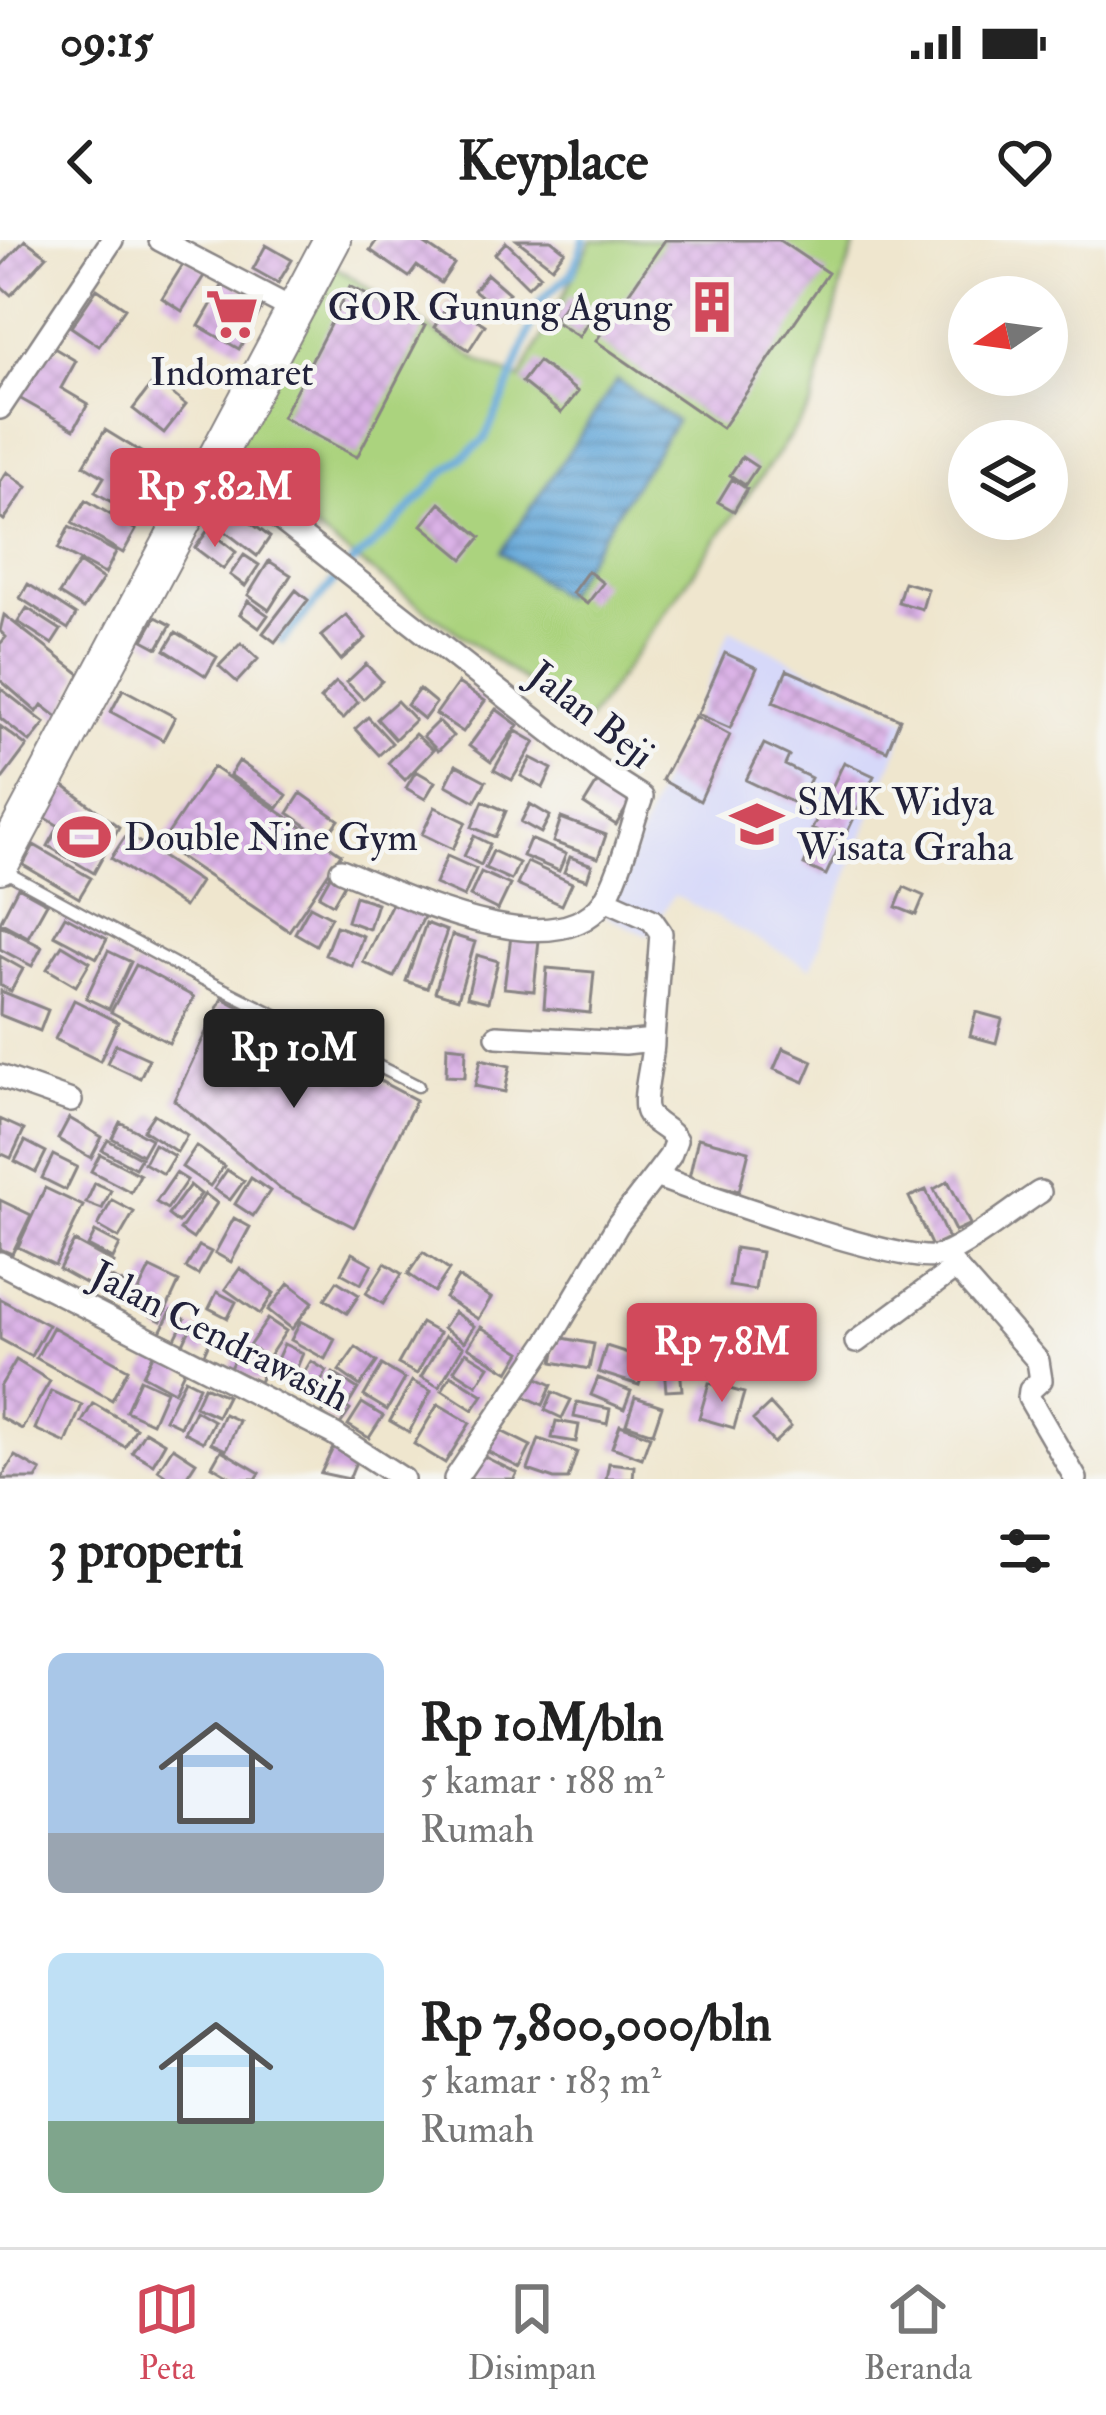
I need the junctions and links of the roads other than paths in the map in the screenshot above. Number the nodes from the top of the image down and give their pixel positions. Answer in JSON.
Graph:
{"nodes":[{"id":1,"x":112,"y":240,"type":"edge"},
{"id":2,"x":160,"y":240,"type":"edge"},
{"id":3,"x":332,"y":240,"type":"edge"},
{"id":4,"x":294,"y":310,"type":"junction"},
{"id":5,"x":0,"y":408,"type":"edge"},
{"id":6,"x":212,"y":466,"type":"junction"},
{"id":7,"x":0,"y":867,"type":"edge"},
{"id":8,"x":341,"y":871,"type":"dead end"},
{"id":9,"x":605,"y":898,"type":"junction"},
{"id":10,"x":497,"y":1036,"type":"dead end"},
{"id":11,"x":653,"y":1040,"type":"junction"},
{"id":12,"x":0,"y":1076,"type":"edge"},
{"id":13,"x":418,"y":1086,"type":"dead end"},
{"id":14,"x":70,"y":1101,"type":"dead end"},
{"id":15,"x":655,"y":1176,"type":"junction"},
{"id":16,"x":1040,"y":1192,"type":"dead end"},
{"id":17,"x":949,"y":1262,"type":"junction"},
{"id":18,"x":0,"y":1263,"type":"edge"},
{"id":19,"x":856,"y":1342,"type":"dead end"},
{"id":20,"x":403,"y":1479,"type":"edge"},
{"id":21,"x":454,"y":1479,"type":"edge"},
{"id":22,"x":1076,"y":1479,"type":"edge"}],
"edges":[{"from":1,"to":5,"type":"street"},
{"from":2,"to":4,"type":"street"},
{"from":3,"to":4,"type":"highway"},
{"from":4,"to":6,"type":"highway"},
{"from":6,"to":7,"type":"highway"},
{"from":6,"to":9,"type":"street","name":"Jalan Beji"},
{"from":7,"to":13,"type":"lane"},
{"from":8,"to":9,"type":"street"},
{"from":9,"to":11,"type":"street"},
{"from":10,"to":11,"type":"street"},
{"from":11,"to":15,"type":"street"},
{"from":12,"to":14,"type":"street"},
{"from":15,"to":17,"type":"street"},
{"from":15,"to":21,"type":"street"},
{"from":16,"to":17,"type":"street"},
{"from":17,"to":19,"type":"street"},
{"from":17,"to":22,"type":"street"},
{"from":18,"to":20,"type":"street","name":"Jalan Cendrawasih"}]}
